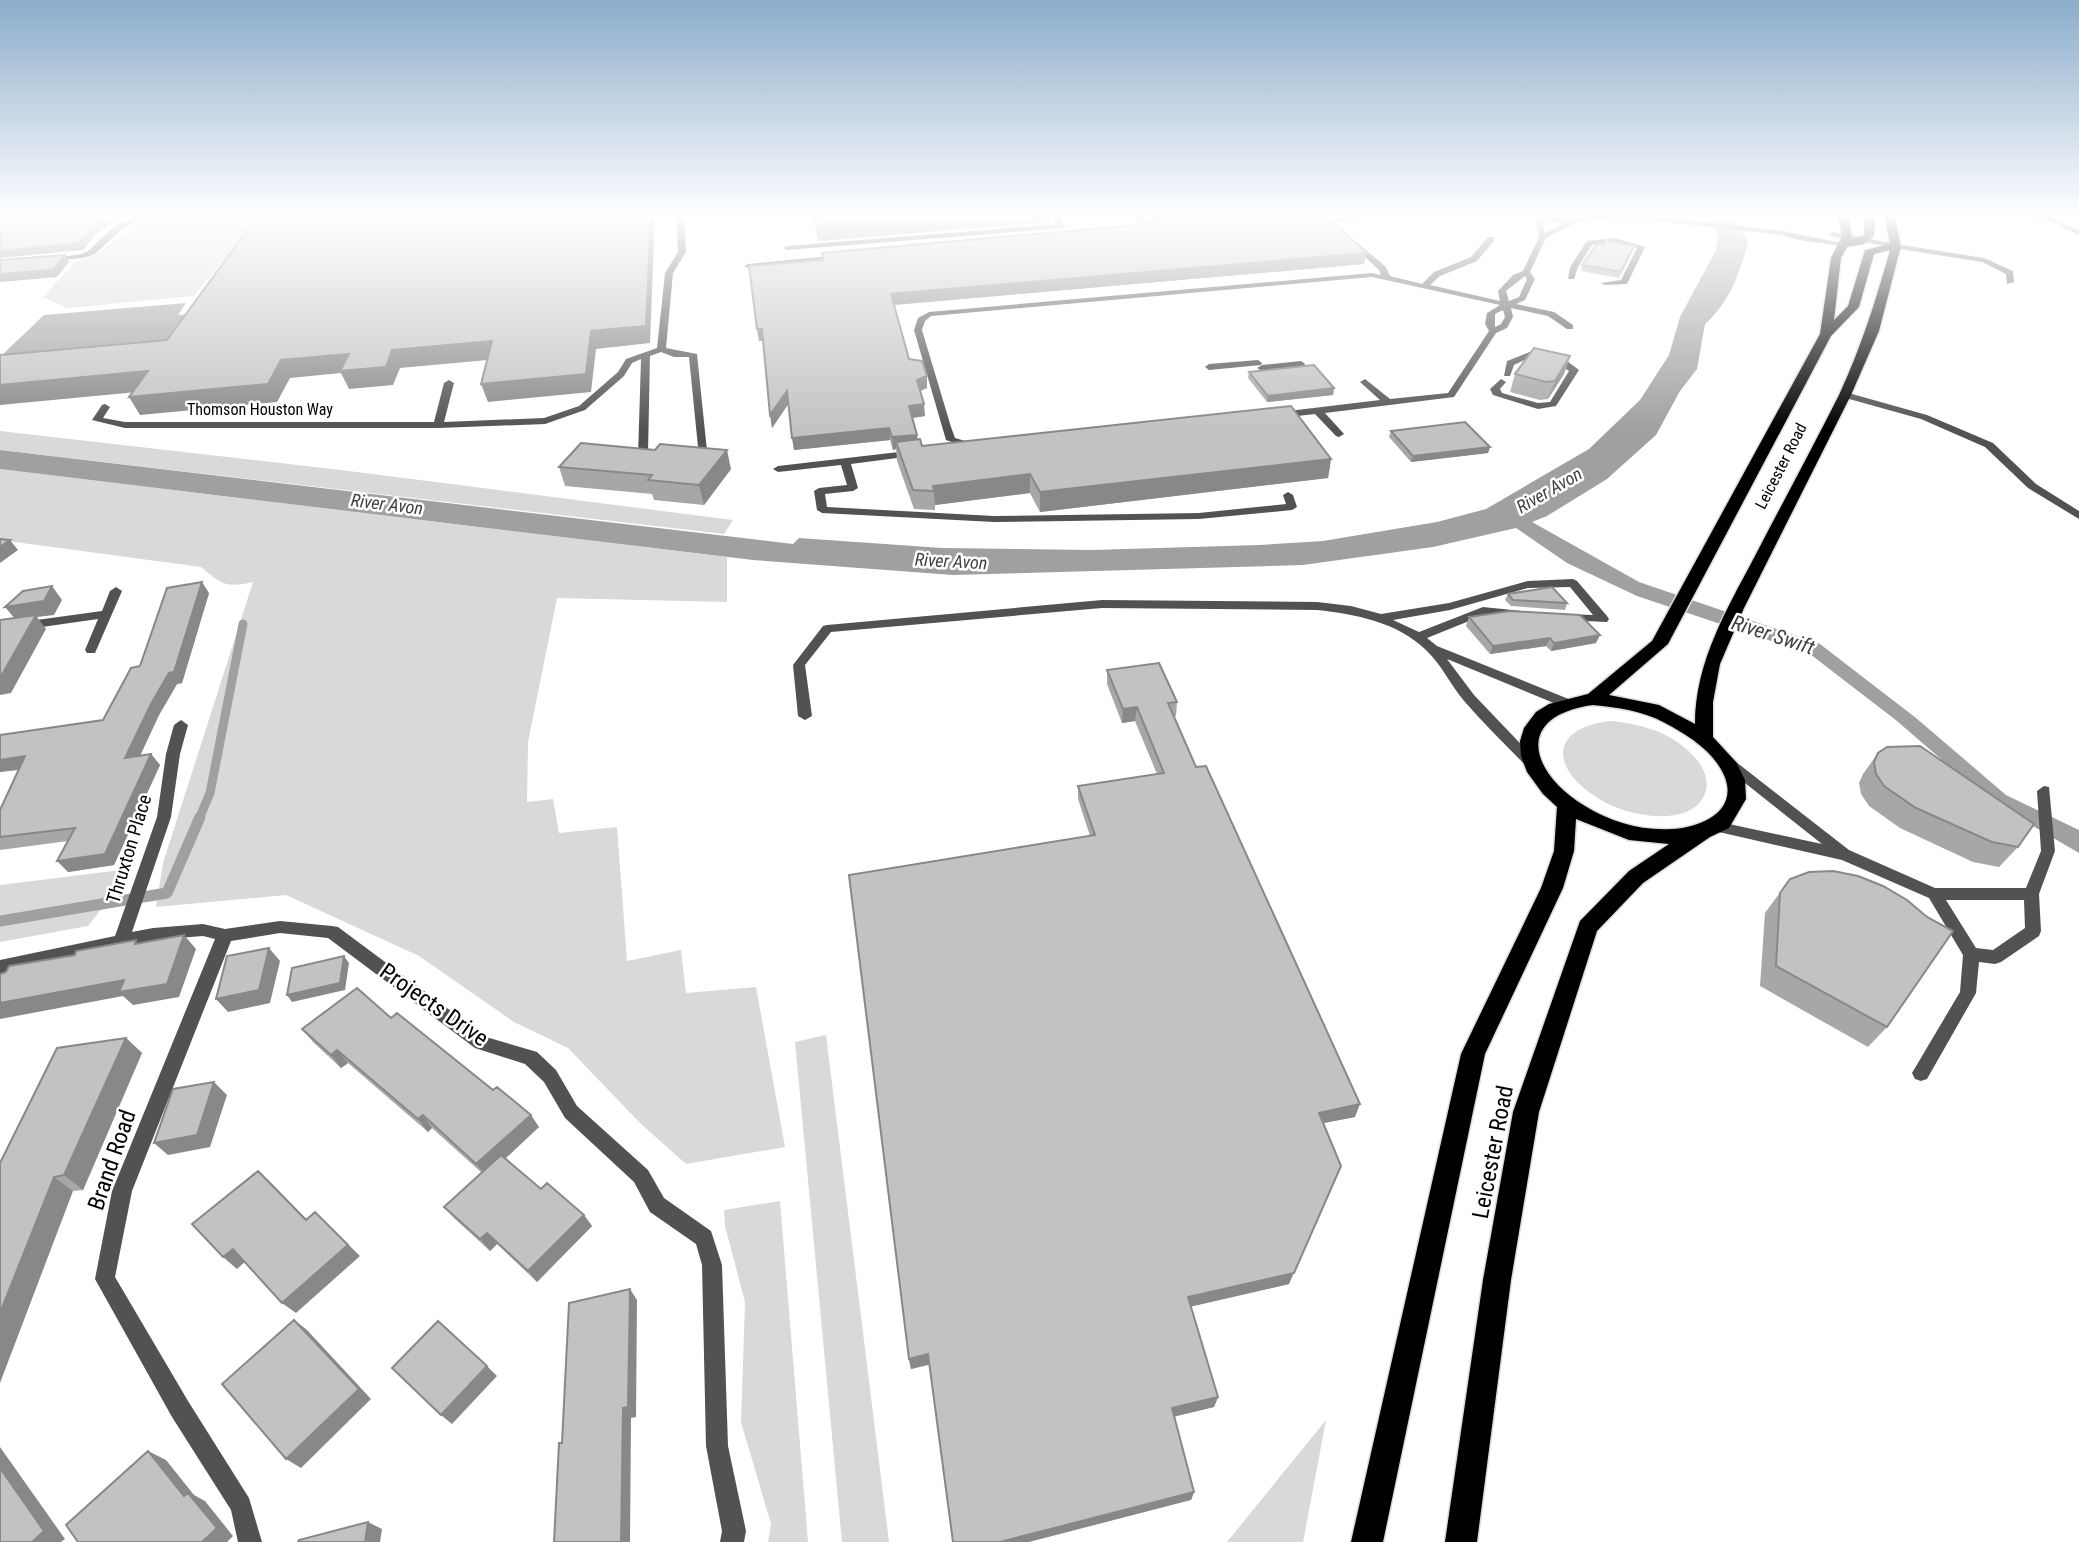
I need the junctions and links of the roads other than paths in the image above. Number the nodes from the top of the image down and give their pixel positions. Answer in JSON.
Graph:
{"nodes":[{"id":1,"x":668,"y":286,"type":"edge"},
{"id":2,"x":1236,"y":286,"type":"edge"},
{"id":3,"x":1429,"y":286,"type":"edge"},
{"id":4,"x":1508,"y":286,"type":"edge"},
{"id":5,"x":1528,"y":286,"type":"edge"},
{"id":6,"x":1832,"y":286,"type":"edge"},
{"id":7,"x":1859,"y":286,"type":"edge"},
{"id":8,"x":1885,"y":286,"type":"edge"},
{"id":9,"x":1506,"y":304,"type":"junction"},
{"id":10,"x":1570,"y":327,"type":"dead end"},
{"id":11,"x":1493,"y":331,"type":"junction"},
{"id":12,"x":1826,"y":334,"type":"junction"},
{"id":13,"x":661,"y":349,"type":"junction"},
{"id":14,"x":1535,"y":353,"type":"edge"},
{"id":15,"x":646,"y":356,"type":"junction"},
{"id":16,"x":1560,"y":360,"type":"edge"},
{"id":17,"x":1301,"y":364,"type":"edge"},
{"id":18,"x":1209,"y":367,"type":"dead end"},
{"id":19,"x":1365,"y":382,"type":"dead end"},
{"id":20,"x":449,"y":383,"type":"dead end"},
{"id":21,"x":1845,"y":395,"type":"junction"},
{"id":22,"x":1388,"y":403,"type":"junction"},
{"id":23,"x":105,"y":407,"type":"dead end"},
{"id":24,"x":1318,"y":411,"type":"junction"},
{"id":25,"x":1270,"y":416,"type":"edge"},
{"id":26,"x":438,"y":425,"type":"junction"},
{"id":27,"x":1339,"y":434,"type":"dead end"},
{"id":28,"x":969,"y":446,"type":"junction"},
{"id":29,"x":988,"y":447,"type":"edge"},
{"id":30,"x":945,"y":450,"type":"edge"},
{"id":31,"x":933,"y":451,"type":"edge"},
{"id":32,"x":679,"y":453,"type":"edge"},
{"id":33,"x":667,"y":454,"type":"edge"},
{"id":34,"x":846,"y":463,"type":"junction"},
{"id":35,"x":778,"y":469,"type":"dead end"},
{"id":36,"x":1289,"y":495,"type":"dead end"},
{"id":37,"x":2079,"y":516,"type":"edge"},
{"id":38,"x":116,"y":591,"type":"dead end"},
{"id":39,"x":106,"y":614,"type":"junction"},
{"id":40,"x":1535,"y":615,"type":"edge"},
{"id":41,"x":1549,"y":616,"type":"edge"},
{"id":42,"x":1381,"y":618,"type":"junction"},
{"id":43,"x":0,"y":629,"type":"edge"},
{"id":44,"x":1418,"y":637,"type":"junction"},
{"id":45,"x":1432,"y":648,"type":"junction"},
{"id":46,"x":91,"y":650,"type":"dead end"},
{"id":47,"x":1593,"y":699,"type":"junction"},
{"id":48,"x":1566,"y":703,"type":"junction"},
{"id":49,"x":805,"y":716,"type":"dead end"},
{"id":50,"x":181,"y":725,"type":"dead end"},
{"id":51,"x":1704,"y":737,"type":"junction"},
{"id":52,"x":1725,"y":760,"type":"junction"},
{"id":53,"x":1533,"y":765,"type":"junction"},
{"id":54,"x":2044,"y":791,"type":"dead end"},
{"id":55,"x":1567,"y":803,"type":"junction"},
{"id":56,"x":1709,"y":830,"type":"junction"},
{"id":57,"x":1845,"y":855,"type":"junction"},
{"id":58,"x":1934,"y":894,"type":"junction"},
{"id":59,"x":2031,"y":894,"type":"junction"},
{"id":60,"x":225,"y":935,"type":"junction"},
{"id":61,"x":121,"y":942,"type":"junction"},
{"id":62,"x":1971,"y":954,"type":"junction"},
{"id":63,"x":0,"y":967,"type":"edge"},
{"id":64,"x":1921,"y":1073,"type":"dead end"},
{"id":65,"x":250,"y":1542,"type":"edge"},
{"id":66,"x":732,"y":1542,"type":"edge"},
{"id":67,"x":1367,"y":1542,"type":"edge"},
{"id":68,"x":1461,"y":1542,"type":"edge"}],
"edges":[{"from":1,"to":13,"type":"street"},
{"from":2,"to":28,"type":"street"},
{"from":3,"to":9,"type":"street"},
{"from":4,"to":9,"type":"street"},
{"from":5,"to":9,"type":"street"},
{"from":6,"to":12,"type":"highway","name":"Leicester Road"},
{"from":7,"to":12,"type":"highway"},
{"from":8,"to":21,"type":"highway","name":"Leicester Road"},
{"from":9,"to":10,"type":"street"},
{"from":9,"to":11,"type":"street"},
{"from":9,"to":11,"type":"street"},
{"from":11,"to":22,"type":"street"},
{"from":12,"to":47,"type":"highway","name":"Leicester Road"},
{"from":13,"to":15,"type":"street","name":"Thomson Houston Way"},
{"from":13,"to":32,"type":"street"},
{"from":14,"to":16,"type":"street"},
{"from":15,"to":26,"type":"street","name":"Thomson Houston Way"},
{"from":15,"to":33,"type":"street"},
{"from":17,"to":18,"type":"street"},
{"from":19,"to":22,"type":"street"},
{"from":20,"to":26,"type":"street"},
{"from":21,"to":37,"type":"street"},
{"from":21,"to":51,"type":"highway","name":"Leicester Road"},
{"from":22,"to":24,"type":"street"},
{"from":23,"to":26,"type":"street","name":"Thomson Houston Way"},
{"from":24,"to":25,"type":"street"},
{"from":24,"to":27,"type":"street"},
{"from":28,"to":29,"type":"street"},
{"from":28,"to":30,"type":"street"},
{"from":31,"to":34,"type":"street"},
{"from":34,"to":35,"type":"street"},
{"from":34,"to":36,"type":"street"},
{"from":38,"to":39,"type":"street"},
{"from":39,"to":43,"type":"street"},
{"from":39,"to":46,"type":"street"},
{"from":40,"to":44,"type":"street"},
{"from":41,"to":42,"type":"street"},
{"from":42,"to":44,"type":"street"},
{"from":42,"to":49,"type":"street"},
{"from":44,"to":45,"type":"street"},
{"from":45,"to":48,"type":"street"},
{"from":45,"to":53,"type":"street"},
{"from":47,"to":48,"type":"highway"},
{"from":47,"to":51,"type":"highway"},
{"from":48,"to":53,"type":"highway"},
{"from":50,"to":61,"type":"street","name":"Thruxton Place"},
{"from":51,"to":52,"type":"highway"},
{"from":52,"to":56,"type":"highway"},
{"from":52,"to":57,"type":"street"},
{"from":53,"to":55,"type":"highway"},
{"from":54,"to":59,"type":"street"},
{"from":55,"to":56,"type":"highway"},
{"from":55,"to":67,"type":"highway","name":"Leicester Road"},
{"from":56,"to":57,"type":"street"},
{"from":56,"to":68,"type":"highway","name":"Leicester Road"},
{"from":57,"to":58,"type":"street"},
{"from":58,"to":59,"type":"street"},
{"from":58,"to":62,"type":"street"},
{"from":59,"to":62,"type":"street"},
{"from":60,"to":61,"type":"street","name":"Projects Drive"},
{"from":60,"to":65,"type":"street","name":"Brand Road"},
{"from":60,"to":66,"type":"street","name":"Projects Drive"},
{"from":61,"to":63,"type":"street","name":"Projects Drive"},
{"from":62,"to":64,"type":"street"}]}
